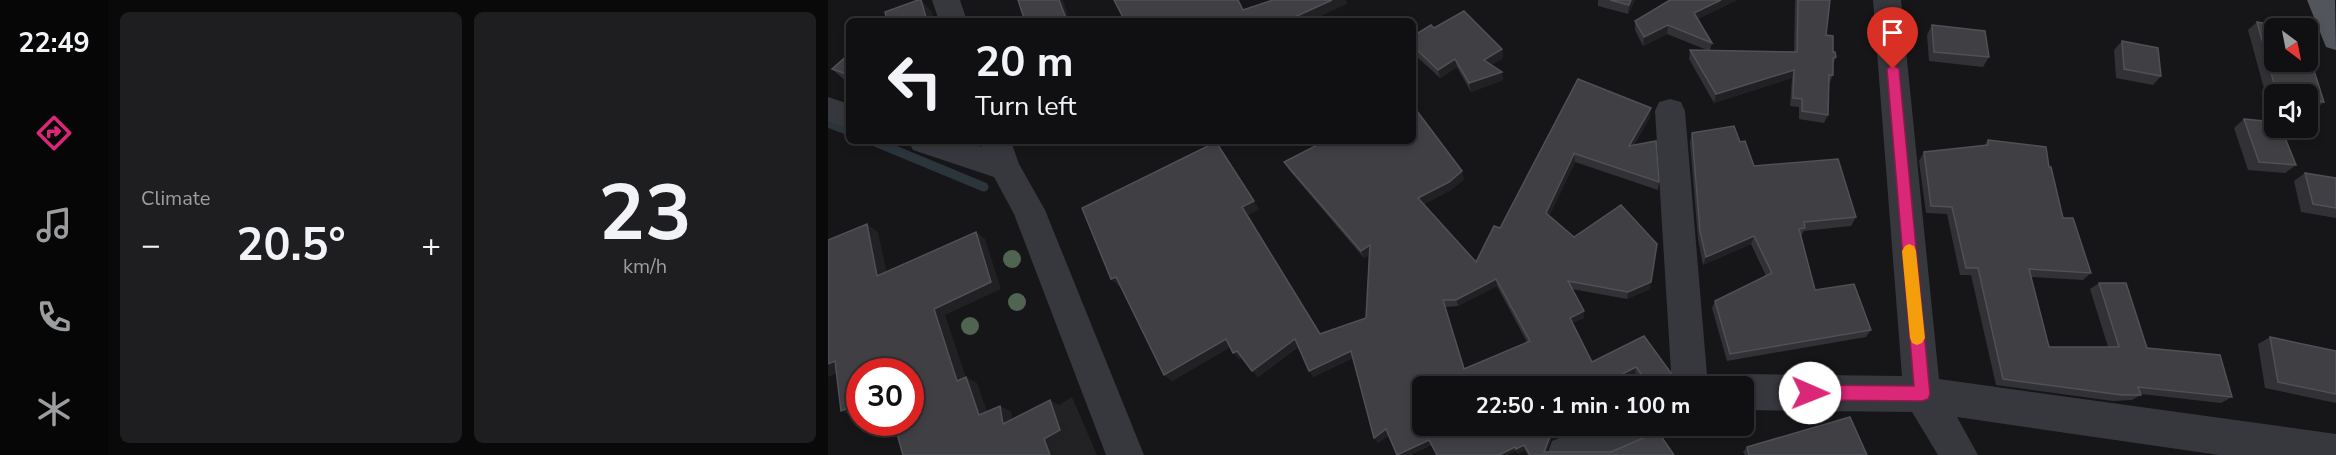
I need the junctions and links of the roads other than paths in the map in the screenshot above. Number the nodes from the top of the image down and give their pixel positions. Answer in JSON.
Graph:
{"nodes":[{"id":1,"x":946,"y":0,"type":"edge"},
{"id":2,"x":1887,"y":0,"type":"edge"},
{"id":3,"x":2321,"y":0,"type":"edge"},
{"id":4,"x":952,"y":18,"type":"edge"},
{"id":5,"x":2336,"y":39,"type":"edge"},
{"id":6,"x":828,"y":109,"type":"edge"},
{"id":7,"x":1670,"y":111,"type":"dead end"},
{"id":8,"x":846,"y":115,"type":"edge"},
{"id":9,"x":942,"y":144,"type":"edge"},
{"id":10,"x":1000,"y":154,"type":"edge"},
{"id":11,"x":1689,"y":376,"type":"edge"},
{"id":12,"x":1754,"y":392,"type":"edge"},
{"id":13,"x":1922,"y":394,"type":"junction"},
{"id":14,"x":1610,"y":436,"type":"edge"},
{"id":15,"x":2336,"y":453,"type":"edge"},
{"id":16,"x":1125,"y":455,"type":"edge"},
{"id":17,"x":1566,"y":455,"type":"edge"},
{"id":18,"x":1959,"y":455,"type":"edge"}],
"edges":[{"from":1,"to":4,"type":"street"},
{"from":2,"to":13,"type":"street"},
{"from":3,"to":5,"type":"main road"},
{"from":6,"to":8,"type":"street"},
{"from":7,"to":11,"type":"street"},
{"from":9,"to":10,"type":"street"},
{"from":10,"to":16,"type":"street"},
{"from":12,"to":13,"type":"street"},
{"from":13,"to":15,"type":"street"},
{"from":13,"to":18,"type":"street"},
{"from":14,"to":17,"type":"street"}]}
